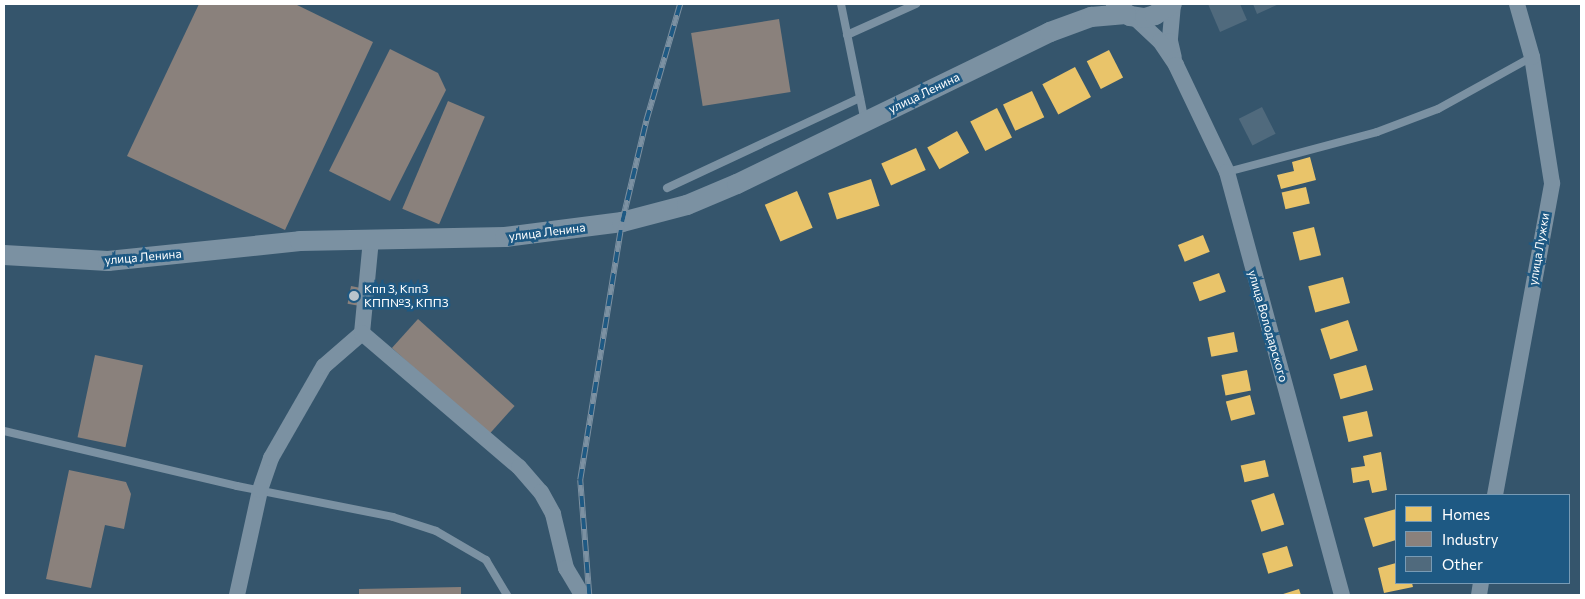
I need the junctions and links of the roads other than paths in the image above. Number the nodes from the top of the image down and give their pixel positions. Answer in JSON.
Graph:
{"nodes":[{"id":1,"x":841,"y":4,"type":"edge"},
{"id":2,"x":916,"y":4,"type":"edge"},
{"id":3,"x":1085,"y":4,"type":"edge"},
{"id":4,"x":1172,"y":4,"type":"edge"},
{"id":5,"x":1517,"y":4,"type":"edge"},
{"id":6,"x":1125,"y":12,"type":"edge"},
{"id":7,"x":1050,"y":32,"type":"junction"},
{"id":8,"x":847,"y":35,"type":"junction"},
{"id":9,"x":1532,"y":57,"type":"junction"},
{"id":10,"x":1176,"y":65,"type":"junction"},
{"id":11,"x":860,"y":98,"type":"junction"},
{"id":12,"x":865,"y":122,"type":"junction"},
{"id":13,"x":1227,"y":172,"type":"junction"},
{"id":14,"x":667,"y":188,"type":"dead end"},
{"id":15,"x":371,"y":240,"type":"junction"},
{"id":16,"x":4,"y":255,"type":"edge"},
{"id":17,"x":362,"y":333,"type":"junction"},
{"id":18,"x":4,"y":431,"type":"edge"},
{"id":19,"x":260,"y":490,"type":"junction"},
{"id":20,"x":1495,"y":494,"type":"edge"},
{"id":21,"x":237,"y":595,"type":"edge"},
{"id":22,"x":507,"y":595,"type":"edge"},
{"id":23,"x":582,"y":595,"type":"edge"},
{"id":24,"x":1342,"y":595,"type":"edge"}],
"edges":[{"from":1,"to":8,"type":"lane"},
{"from":2,"to":8,"type":"lane"},
{"from":3,"to":7,"type":"street"},
{"from":4,"to":6,"type":"street"},
{"from":4,"to":10,"type":"street"},
{"from":5,"to":9,"type":"street","name":"улица Лужки"},
{"from":6,"to":7,"type":"street"},
{"from":6,"to":10,"type":"street"},
{"from":7,"to":12,"type":"street","name":"улица Ленина"},
{"from":8,"to":11,"type":"lane"},
{"from":9,"to":13,"type":"lane"},
{"from":9,"to":20,"type":"street","name":"улица Лужки"},
{"from":10,"to":13,"type":"street","name":"улица Володарского"},
{"from":11,"to":12,"type":"lane"},
{"from":11,"to":14,"type":"lane"},
{"from":12,"to":15,"type":"street","name":"улица Ленина"},
{"from":13,"to":24,"type":"street","name":"улица Володарского"},
{"from":15,"to":16,"type":"street","name":"улица Ленина"},
{"from":15,"to":17,"type":"street"},
{"from":17,"to":19,"type":"street"},
{"from":17,"to":23,"type":"street"},
{"from":18,"to":19,"type":"lane"},
{"from":19,"to":21,"type":"street"},
{"from":19,"to":22,"type":"lane"}]}
